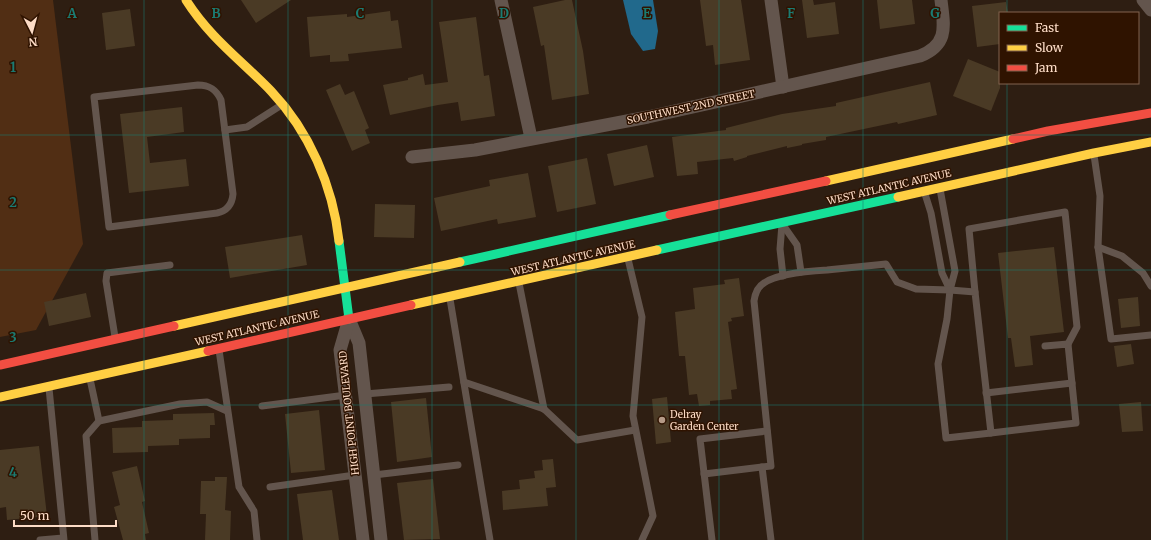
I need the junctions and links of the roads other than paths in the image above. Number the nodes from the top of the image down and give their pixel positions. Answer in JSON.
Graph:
{"nodes":[{"id":1,"x":186,"y":0,"type":"edge"},
{"id":2,"x":500,"y":0,"type":"edge"},
{"id":3,"x":771,"y":0,"type":"edge"},
{"id":4,"x":941,"y":0,"type":"edge"},
{"id":5,"x":1143,"y":0,"type":"edge"},
{"id":6,"x":1151,"y":10,"type":"edge"},
{"id":7,"x":783,"y":86,"type":"junction"},
{"id":8,"x":283,"y":104,"type":"junction"},
{"id":9,"x":1151,"y":113,"type":"edge"},
{"id":10,"x":225,"y":130,"type":"junction"},
{"id":11,"x":532,"y":138,"type":"junction"},
{"id":12,"x":1151,"y":142,"type":"edge"},
{"id":13,"x":1094,"y":153,"type":"junction"},
{"id":14,"x":412,"y":158,"type":"dead end"},
{"id":15,"x":940,"y":187,"type":"junction"},
{"id":16,"x":924,"y":191,"type":"junction"},
{"id":17,"x":781,"y":218,"type":"junction"},
{"id":18,"x":1098,"y":247,"type":"junction"},
{"id":19,"x":628,"y":257,"type":"junction"},
{"id":20,"x":170,"y":265,"type":"dead end"},
{"id":21,"x":801,"y":272,"type":"junction"},
{"id":22,"x":783,"y":276,"type":"junction"},
{"id":23,"x":518,"y":281,"type":"junction"},
{"id":24,"x":1151,"y":286,"type":"edge"},
{"id":25,"x":344,"y":288,"type":"junction"},
{"id":26,"x":950,"y":290,"type":"junction"},
{"id":27,"x":975,"y":292,"type":"junction"},
{"id":28,"x":450,"y":296,"type":"junction"},
{"id":29,"x":349,"y":319,"type":"junction"},
{"id":30,"x":1151,"y":335,"type":"edge"},
{"id":31,"x":115,"y":339,"type":"junction"},
{"id":32,"x":1068,"y":344,"type":"junction"},
{"id":33,"x":1045,"y":346,"type":"dead end"},
{"id":34,"x":219,"y":348,"type":"junction"},
{"id":35,"x":0,"y":365,"type":"edge"},
{"id":36,"x":90,"y":377,"type":"junction"},
{"id":37,"x":464,"y":382,"type":"junction"},
{"id":38,"x":1072,"y":383,"type":"junction"},
{"id":39,"x":48,"y":386,"type":"junction"},
{"id":40,"x":449,"y":387,"type":"dead end"},
{"id":41,"x":986,"y":393,"type":"junction"},
{"id":42,"x":365,"y":394,"type":"junction"},
{"id":43,"x":346,"y":395,"type":"junction"},
{"id":44,"x":0,"y":397,"type":"edge"},
{"id":45,"x":262,"y":406,"type":"dead end"},
{"id":46,"x":544,"y":409,"type":"junction"},
{"id":47,"x":227,"y":411,"type":"junction"},
{"id":48,"x":99,"y":421,"type":"junction"},
{"id":49,"x":636,"y":430,"type":"junction"},
{"id":50,"x":767,"y":431,"type":"junction"},
{"id":51,"x":991,"y":433,"type":"junction"},
{"id":52,"x":458,"y":465,"type":"dead end"},
{"id":53,"x":762,"y":467,"type":"junction"},
{"id":54,"x":704,"y":474,"type":"junction"},
{"id":55,"x":355,"y":475,"type":"junction"},
{"id":56,"x":374,"y":475,"type":"junction"},
{"id":57,"x":270,"y":486,"type":"dead end"},
{"id":58,"x":64,"y":539,"type":"edge"},
{"id":59,"x":40,"y":540,"type":"edge"},
{"id":60,"x":95,"y":540,"type":"edge"},
{"id":61,"x":257,"y":540,"type":"edge"},
{"id":62,"x":363,"y":540,"type":"edge"},
{"id":63,"x":381,"y":540,"type":"edge"},
{"id":64,"x":490,"y":540,"type":"edge"},
{"id":65,"x":642,"y":540,"type":"edge"},
{"id":66,"x":712,"y":540,"type":"edge"},
{"id":67,"x":772,"y":540,"type":"edge"}],
"edges":[{"from":1,"to":8,"type":"main road"},
{"from":2,"to":11,"type":"street"},
{"from":3,"to":7,"type":"street"},
{"from":4,"to":7,"type":"street","name":"SOUTHWEST 2ND STREET"},
{"from":5,"to":6,"type":"street"},
{"from":7,"to":11,"type":"street","name":"SOUTHWEST 2ND STREET"},
{"from":8,"to":10,"type":"lane"},
{"from":8,"to":25,"type":"main road"},
{"from":9,"to":25,"type":"main road","name":"WEST ATLANTIC AVENUE"},
{"from":10,"to":10,"type":"lane"},
{"from":11,"to":14,"type":"street","name":"SOUTHWEST 2ND STREET"},
{"from":12,"to":13,"type":"main road","name":"WEST ATLANTIC AVENUE"},
{"from":13,"to":15,"type":"main road","name":"WEST ATLANTIC AVENUE"},
{"from":13,"to":18,"type":"lane"},
{"from":15,"to":16,"type":"main road","name":"WEST ATLANTIC AVENUE"},
{"from":15,"to":26,"type":"lane"},
{"from":16,"to":17,"type":"main road","name":"WEST ATLANTIC AVENUE"},
{"from":16,"to":26,"type":"lane"},
{"from":17,"to":19,"type":"main road","name":"WEST ATLANTIC AVENUE"},
{"from":17,"to":21,"type":"lane"},
{"from":17,"to":22,"type":"lane"},
{"from":18,"to":24,"type":"lane"},
{"from":18,"to":30,"type":"lane"},
{"from":19,"to":23,"type":"main road","name":"WEST ATLANTIC AVENUE"},
{"from":19,"to":49,"type":"lane"},
{"from":20,"to":31,"type":"lane"},
{"from":21,"to":22,"type":"lane"},
{"from":21,"to":26,"type":"lane"},
{"from":22,"to":50,"type":"lane"},
{"from":23,"to":28,"type":"main road","name":"WEST ATLANTIC AVENUE"},
{"from":23,"to":46,"type":"lane"},
{"from":25,"to":29,"type":"main road"},
{"from":25,"to":31,"type":"main road","name":"WEST ATLANTIC AVENUE"},
{"from":26,"to":27,"type":"lane"},
{"from":26,"to":51,"type":"lane"},
{"from":27,"to":32,"type":"lane"},
{"from":27,"to":41,"type":"lane"},
{"from":28,"to":29,"type":"main road","name":"WEST ATLANTIC AVENUE"},
{"from":28,"to":37,"type":"lane"},
{"from":29,"to":34,"type":"main road","name":"WEST ATLANTIC AVENUE"},
{"from":29,"to":42,"type":"street","name":"HIGH POINT BOULEVARD"},
{"from":29,"to":43,"type":"street","name":"HIGH POINT BOULEVARD"},
{"from":31,"to":35,"type":"main road","name":"WEST ATLANTIC AVENUE"},
{"from":32,"to":33,"type":"lane"},
{"from":32,"to":38,"type":"lane"},
{"from":34,"to":36,"type":"main road","name":"WEST ATLANTIC AVENUE"},
{"from":34,"to":47,"type":"lane"},
{"from":36,"to":39,"type":"main road","name":"WEST ATLANTIC AVENUE"},
{"from":36,"to":48,"type":"lane"},
{"from":37,"to":46,"type":"lane"},
{"from":37,"to":64,"type":"lane"},
{"from":38,"to":41,"type":"lane"},
{"from":38,"to":51,"type":"lane"},
{"from":39,"to":44,"type":"main road","name":"WEST ATLANTIC AVENUE"},
{"from":39,"to":58,"type":"lane"},
{"from":40,"to":42,"type":"lane"},
{"from":41,"to":51,"type":"lane"},
{"from":42,"to":56,"type":"street","name":"HIGH POINT BOULEVARD"},
{"from":43,"to":45,"type":"lane"},
{"from":43,"to":55,"type":"street","name":"HIGH POINT BOULEVARD"},
{"from":46,"to":49,"type":"lane"},
{"from":47,"to":48,"type":"lane"},
{"from":47,"to":61,"type":"lane"},
{"from":48,"to":60,"type":"lane"},
{"from":49,"to":65,"type":"lane"},
{"from":50,"to":53,"type":"lane"},
{"from":50,"to":54,"type":"lane"},
{"from":52,"to":56,"type":"lane"},
{"from":53,"to":54,"type":"lane"},
{"from":53,"to":67,"type":"lane"},
{"from":54,"to":66,"type":"lane"},
{"from":55,"to":57,"type":"lane"},
{"from":55,"to":62,"type":"street","name":"HIGH POINT BOULEVARD"},
{"from":56,"to":63,"type":"street","name":"HIGH POINT BOULEVARD"},
{"from":58,"to":59,"type":"lane"}]}
